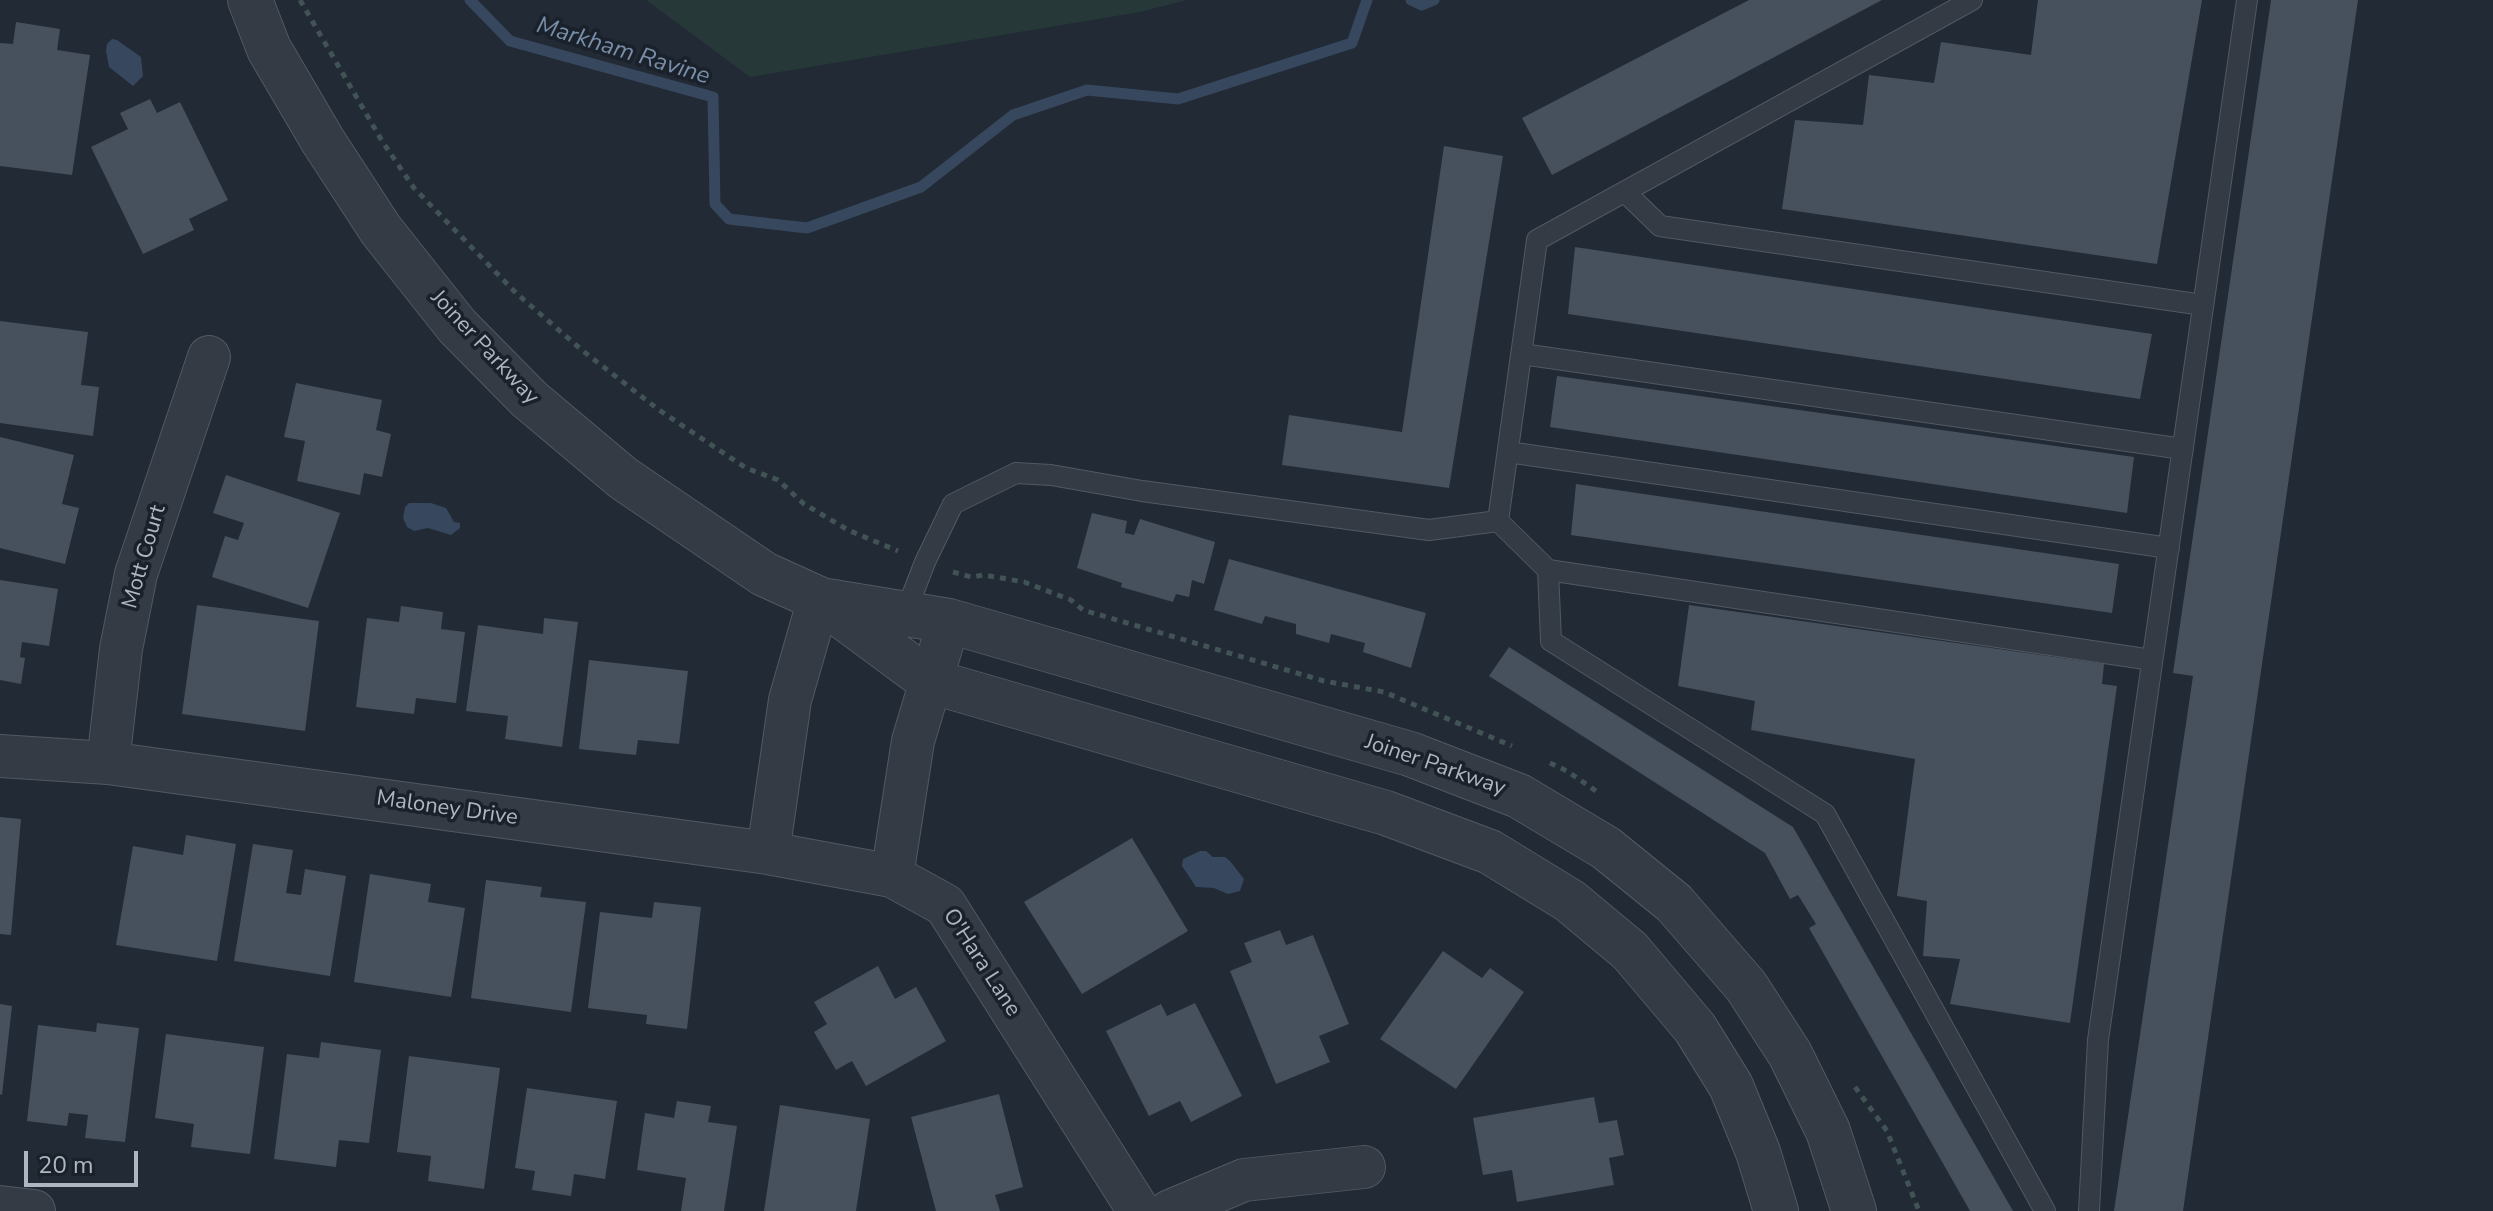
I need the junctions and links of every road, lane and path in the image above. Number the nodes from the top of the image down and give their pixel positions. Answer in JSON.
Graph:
{"nodes":[{"id":1,"x":250,"y":0,"type":"edge"},
{"id":2,"x":300,"y":0,"type":"edge"},
{"id":3,"x":1972,"y":0,"type":"edge"},
{"id":4,"x":2247,"y":0,"type":"edge"},
{"id":5,"x":1625,"y":192,"type":"junction"},
{"id":6,"x":2203,"y":305,"type":"junction"},
{"id":7,"x":1522,"y":354,"type":"junction"},
{"id":8,"x":209,"y":357,"type":"dead end"},
{"id":9,"x":2183,"y":449,"type":"junction"},
{"id":10,"x":1508,"y":452,"type":"junction"},
{"id":11,"x":1498,"y":521,"type":"junction"},
{"id":12,"x":2169,"y":548,"type":"junction"},
{"id":13,"x":925,"y":562,"type":"junction"},
{"id":14,"x":1548,"y":570,"type":"junction"},
{"id":15,"x":819,"y":599,"type":"junction"},
{"id":16,"x":1083,"y":610,"type":"dead end"},
{"id":17,"x":905,"y":614,"type":"junction"},
{"id":18,"x":949,"y":621,"type":"junction"},
{"id":19,"x":2152,"y":660,"type":"junction"},
{"id":20,"x":930,"y":681,"type":"junction"},
{"id":21,"x":0,"y":756,"type":"edge"},
{"id":22,"x":108,"y":763,"type":"junction"},
{"id":23,"x":768,"y":853,"type":"junction"},
{"id":24,"x":892,"y":876,"type":"junction"},
{"id":25,"x":1364,"y":1167,"type":"dead end"},
{"id":26,"x":0,"y":1207,"type":"edge"},
{"id":27,"x":34,"y":1211,"type":"edge"},
{"id":28,"x":1139,"y":1211,"type":"edge"},
{"id":29,"x":1170,"y":1211,"type":"edge"},
{"id":30,"x":1776,"y":1211,"type":"edge"},
{"id":31,"x":1854,"y":1211,"type":"edge"},
{"id":32,"x":2045,"y":1211,"type":"edge"},
{"id":33,"x":2089,"y":1211,"type":"edge"}],
"edges":[{"from":1,"to":15,"type":"street","name":"Joiner Parkway"},
{"from":2,"to":13,"type":"path"},
{"from":3,"to":5,"type":"lane"},
{"from":4,"to":6,"type":"lane"},
{"from":5,"to":6,"type":"lane"},
{"from":5,"to":7,"type":"lane"},
{"from":6,"to":9,"type":"lane"},
{"from":7,"to":9,"type":"lane"},
{"from":7,"to":10,"type":"lane"},
{"from":8,"to":22,"type":"street","name":"Mott Court"},
{"from":9,"to":12,"type":"lane"},
{"from":10,"to":11,"type":"lane"},
{"from":10,"to":12,"type":"lane"},
{"from":11,"to":13,"type":"lane"},
{"from":11,"to":14,"type":"lane"},
{"from":12,"to":19,"type":"lane"},
{"from":13,"to":16,"type":"path"},
{"from":13,"to":17,"type":"lane"},
{"from":14,"to":19,"type":"lane"},
{"from":14,"to":32,"type":"lane"},
{"from":15,"to":17,"type":"street","name":"Joiner Parkway"},
{"from":15,"to":20,"type":"street","name":"Joiner Parkway"},
{"from":15,"to":23,"type":"street"},
{"from":17,"to":18,"type":"street","name":"Joiner Parkway"},
{"from":18,"to":20,"type":"street"},
{"from":18,"to":31,"type":"street","name":"Joiner Parkway"},
{"from":19,"to":33,"type":"lane"},
{"from":20,"to":24,"type":"street"},
{"from":20,"to":30,"type":"street","name":"Joiner Parkway"},
{"from":21,"to":22,"type":"street","name":"Maloney Drive"},
{"from":22,"to":23,"type":"street","name":"Maloney Drive"},
{"from":23,"to":24,"type":"street","name":"Maloney Drive"},
{"from":24,"to":28,"type":"street","name":"O'Hara Lane"},
{"from":25,"to":29,"type":"street"},
{"from":26,"to":27,"type":"street"}]}
